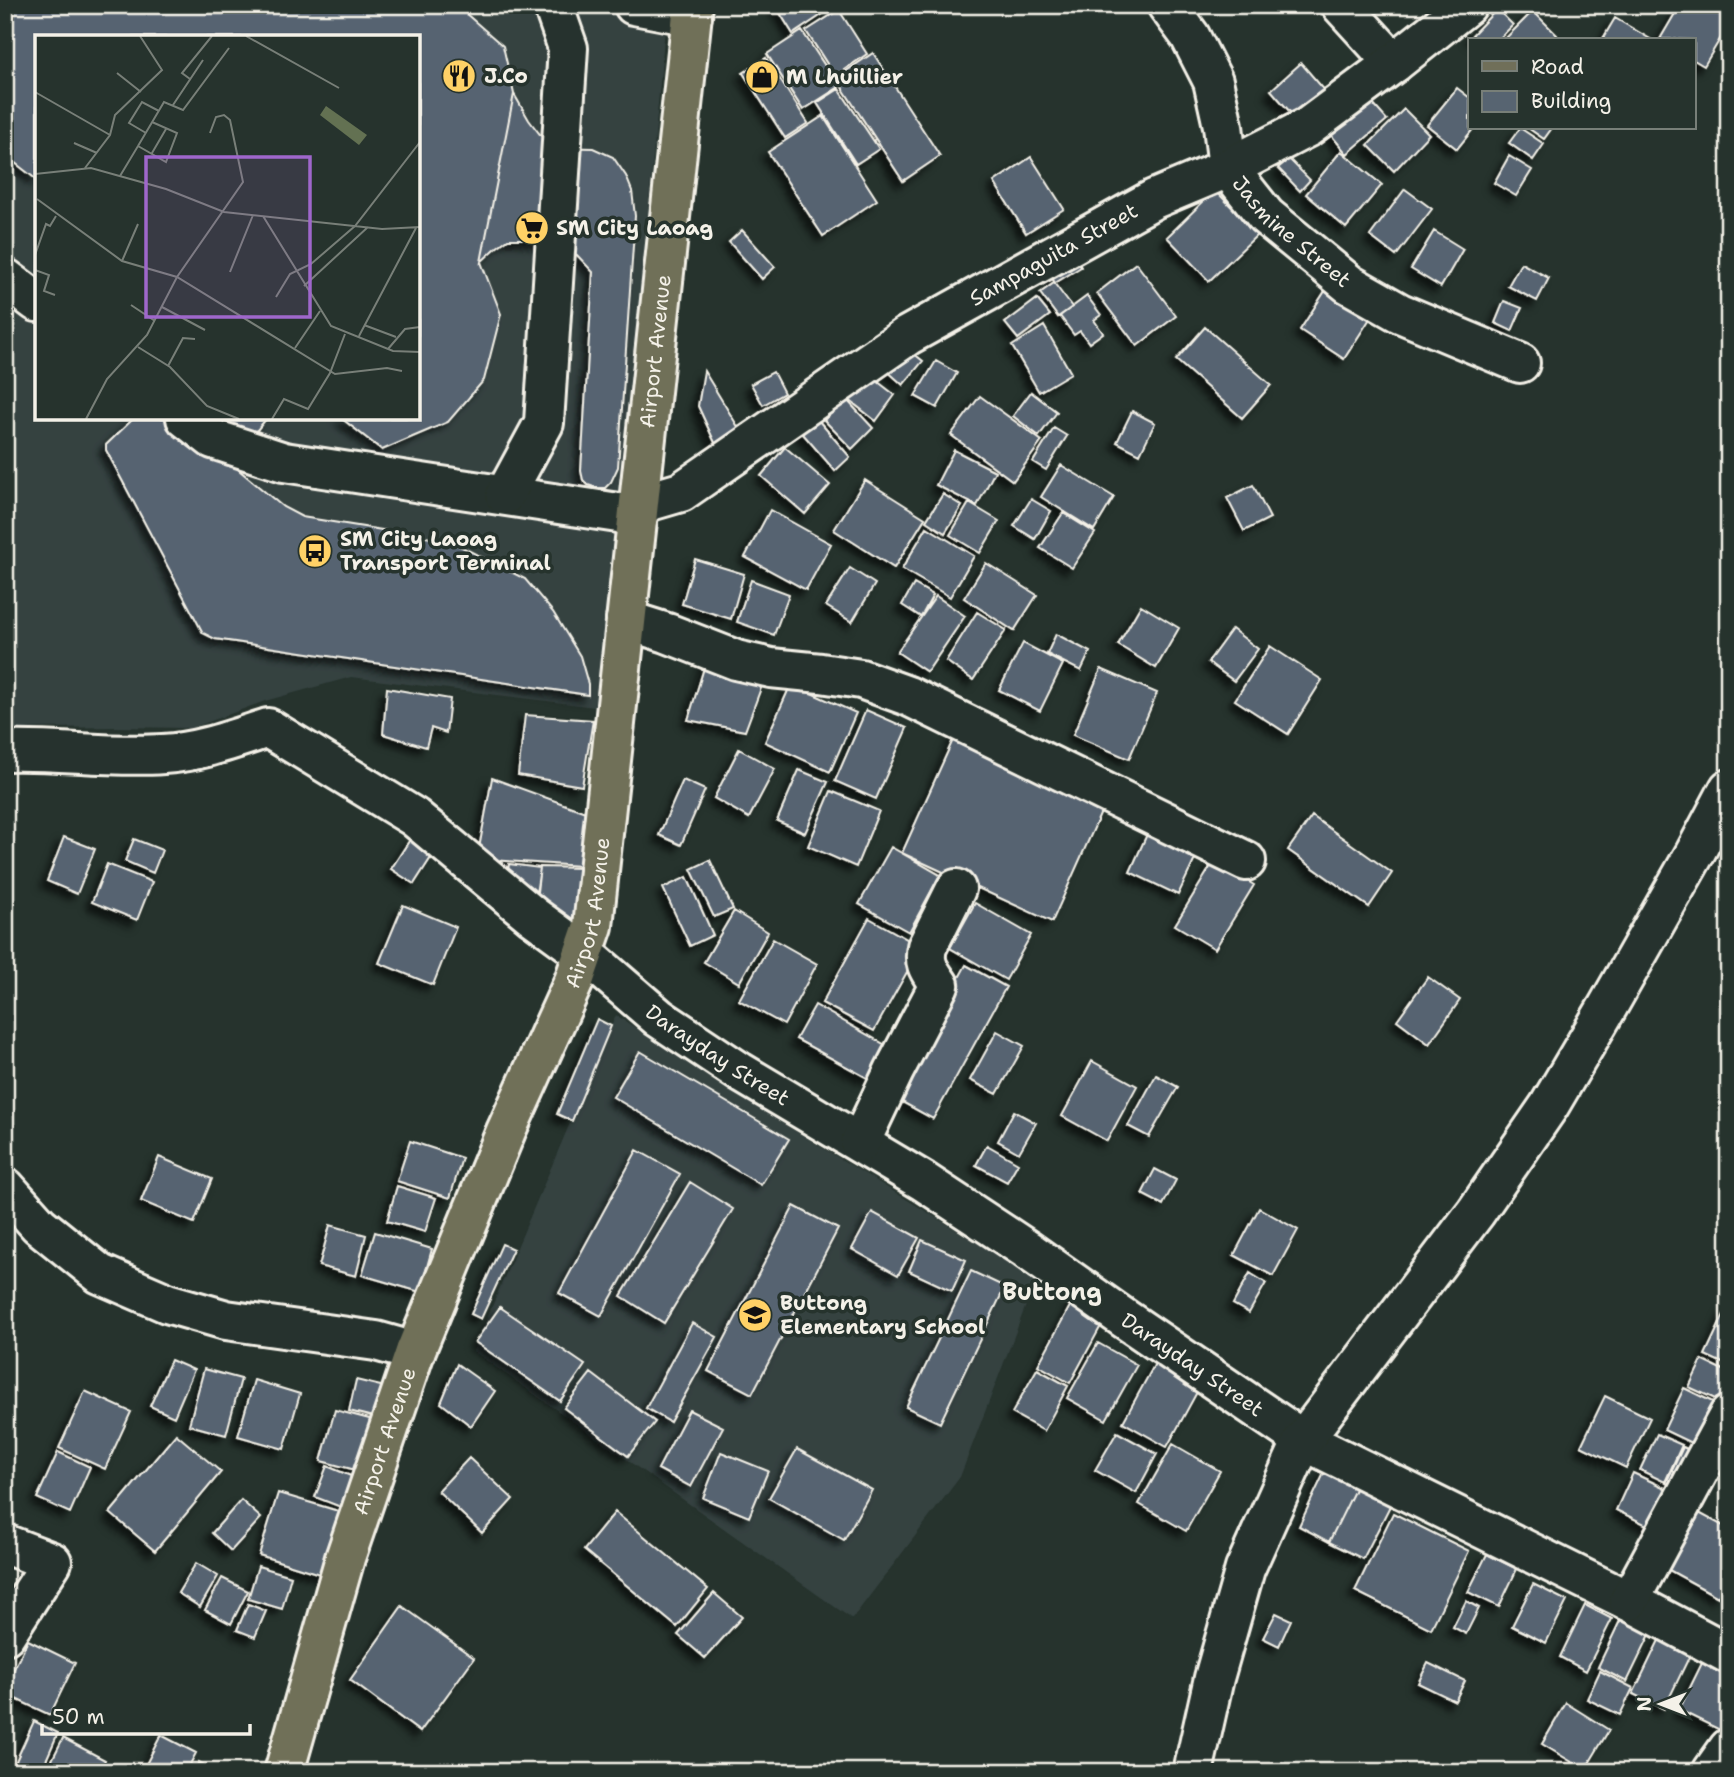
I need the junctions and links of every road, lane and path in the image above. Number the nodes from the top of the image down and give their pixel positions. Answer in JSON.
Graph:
{"nodes":[{"id":1,"x":553,"y":5,"type":"edge"},
{"id":2,"x":634,"y":5,"type":"edge"},
{"id":3,"x":1167,"y":5,"type":"edge"},
{"id":4,"x":1341,"y":5,"type":"edge"},
{"id":5,"x":1467,"y":5,"type":"edge"},
{"id":6,"x":692,"y":11,"type":"edge"},
{"id":7,"x":1394,"y":63,"type":"junction"},
{"id":8,"x":1228,"y":168,"type":"junction"},
{"id":9,"x":5,"y":278,"type":"edge"},
{"id":10,"x":35,"y":300,"type":"edge"},
{"id":11,"x":1520,"y":363,"type":"dead end"},
{"id":12,"x":189,"y":420,"type":"edge"},
{"id":13,"x":505,"y":495,"type":"junction"},
{"id":14,"x":639,"y":510,"type":"junction"},
{"id":15,"x":626,"y":620,"type":"junction"},
{"id":16,"x":5,"y":751,"type":"edge"},
{"id":17,"x":1729,"y":789,"type":"edge"},
{"id":18,"x":1246,"y":861,"type":"dead end"},
{"id":19,"x":956,"y":889,"type":"dead end"},
{"id":20,"x":585,"y":954,"type":"junction"},
{"id":21,"x":860,"y":1143,"type":"junction"},
{"id":22,"x":5,"y":1187,"type":"edge"},
{"id":23,"x":415,"y":1352,"type":"junction"},
{"id":24,"x":1729,"y":1415,"type":"edge"},
{"id":25,"x":1303,"y":1440,"type":"junction"},
{"id":26,"x":5,"y":1544,"type":"edge"},
{"id":27,"x":1629,"y":1601,"type":"junction"},
{"id":28,"x":5,"y":1635,"type":"edge"},
{"id":29,"x":1729,"y":1654,"type":"edge"},
{"id":30,"x":1729,"y":1748,"type":"edge"},
{"id":31,"x":284,"y":1772,"type":"edge"},
{"id":32,"x":1193,"y":1772,"type":"edge"},
{"id":33,"x":1712,"y":1772,"type":"edge"}],
"edges":[{"from":1,"to":13,"type":"street"},
{"from":2,"to":6,"type":"street"},
{"from":3,"to":8,"type":"street","name":"Jasmine Street"},
{"from":4,"to":7,"type":"street"},
{"from":5,"to":7,"type":"street","name":"Sampaguita Street"},
{"from":6,"to":14,"type":"main road","name":"Airport Avenue"},
{"from":7,"to":8,"type":"street","name":"Sampaguita Street"},
{"from":8,"to":11,"type":"street","name":"Jasmine Street"},
{"from":8,"to":14,"type":"street","name":"Sampaguita Street"},
{"from":9,"to":10,"type":"street"},
{"from":12,"to":13,"type":"street"},
{"from":13,"to":14,"type":"street"},
{"from":14,"to":15,"type":"main road","name":"Airport Avenue"},
{"from":15,"to":18,"type":"street"},
{"from":15,"to":20,"type":"main road","name":"Airport Avenue"},
{"from":16,"to":20,"type":"street","name":"Darayday Street"},
{"from":17,"to":25,"type":"street"},
{"from":19,"to":21,"type":"street"},
{"from":20,"to":21,"type":"street","name":"Darayday Street"},
{"from":20,"to":23,"type":"main road","name":"Airport Avenue"},
{"from":21,"to":25,"type":"street","name":"Darayday Street"},
{"from":22,"to":23,"type":"street"},
{"from":23,"to":31,"type":"main road","name":"Airport Avenue"},
{"from":24,"to":27,"type":"street"},
{"from":25,"to":27,"type":"street","name":"Darayday Street"},
{"from":25,"to":32,"type":"street"},
{"from":26,"to":28,"type":"street"},
{"from":27,"to":29,"type":"street","name":"Darayday Street"},
{"from":30,"to":33,"type":"street"}]}
